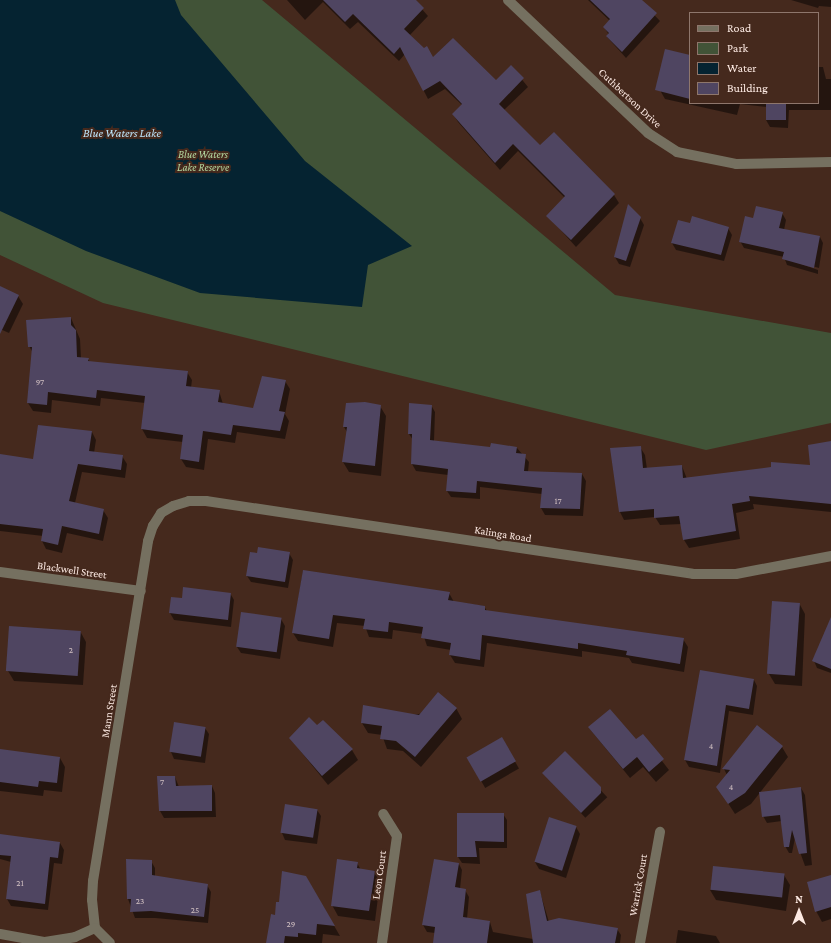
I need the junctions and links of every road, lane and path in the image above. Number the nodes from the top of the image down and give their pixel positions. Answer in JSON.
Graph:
{"nodes":[{"id":1,"x":508,"y":0,"type":"edge"},
{"id":2,"x":831,"y":162,"type":"edge"},
{"id":3,"x":173,"y":506,"type":"joint"},
{"id":4,"x":831,"y":556,"type":"edge"},
{"id":5,"x":0,"y":572,"type":"edge"},
{"id":6,"x":141,"y":591,"type":"junction"},
{"id":7,"x":383,"y":814,"type":"dead end"},
{"id":8,"x":660,"y":832,"type":"dead end"},
{"id":9,"x":95,"y":928,"type":"junction"},
{"id":10,"x":0,"y":934,"type":"edge"},
{"id":11,"x":110,"y":943,"type":"edge"},
{"id":12,"x":382,"y":943,"type":"edge"},
{"id":13,"x":640,"y":943,"type":"edge"}],
"edges":[{"from":1,"to":2,"type":"street","name":"Cuthbertson Drive"},
{"from":3,"to":4,"type":"street","name":"Kalinga Road"},
{"from":3,"to":6,"type":"street","name":"Mann Street"},
{"from":5,"to":6,"type":"street","name":"Blackwell Street"},
{"from":6,"to":9,"type":"street","name":"Mann Street"},
{"from":7,"to":12,"type":"street","name":"Leon Court"},
{"from":8,"to":13,"type":"street","name":"Warrick Court"},
{"from":9,"to":10,"type":"street"},
{"from":9,"to":11,"type":"street"}]}
